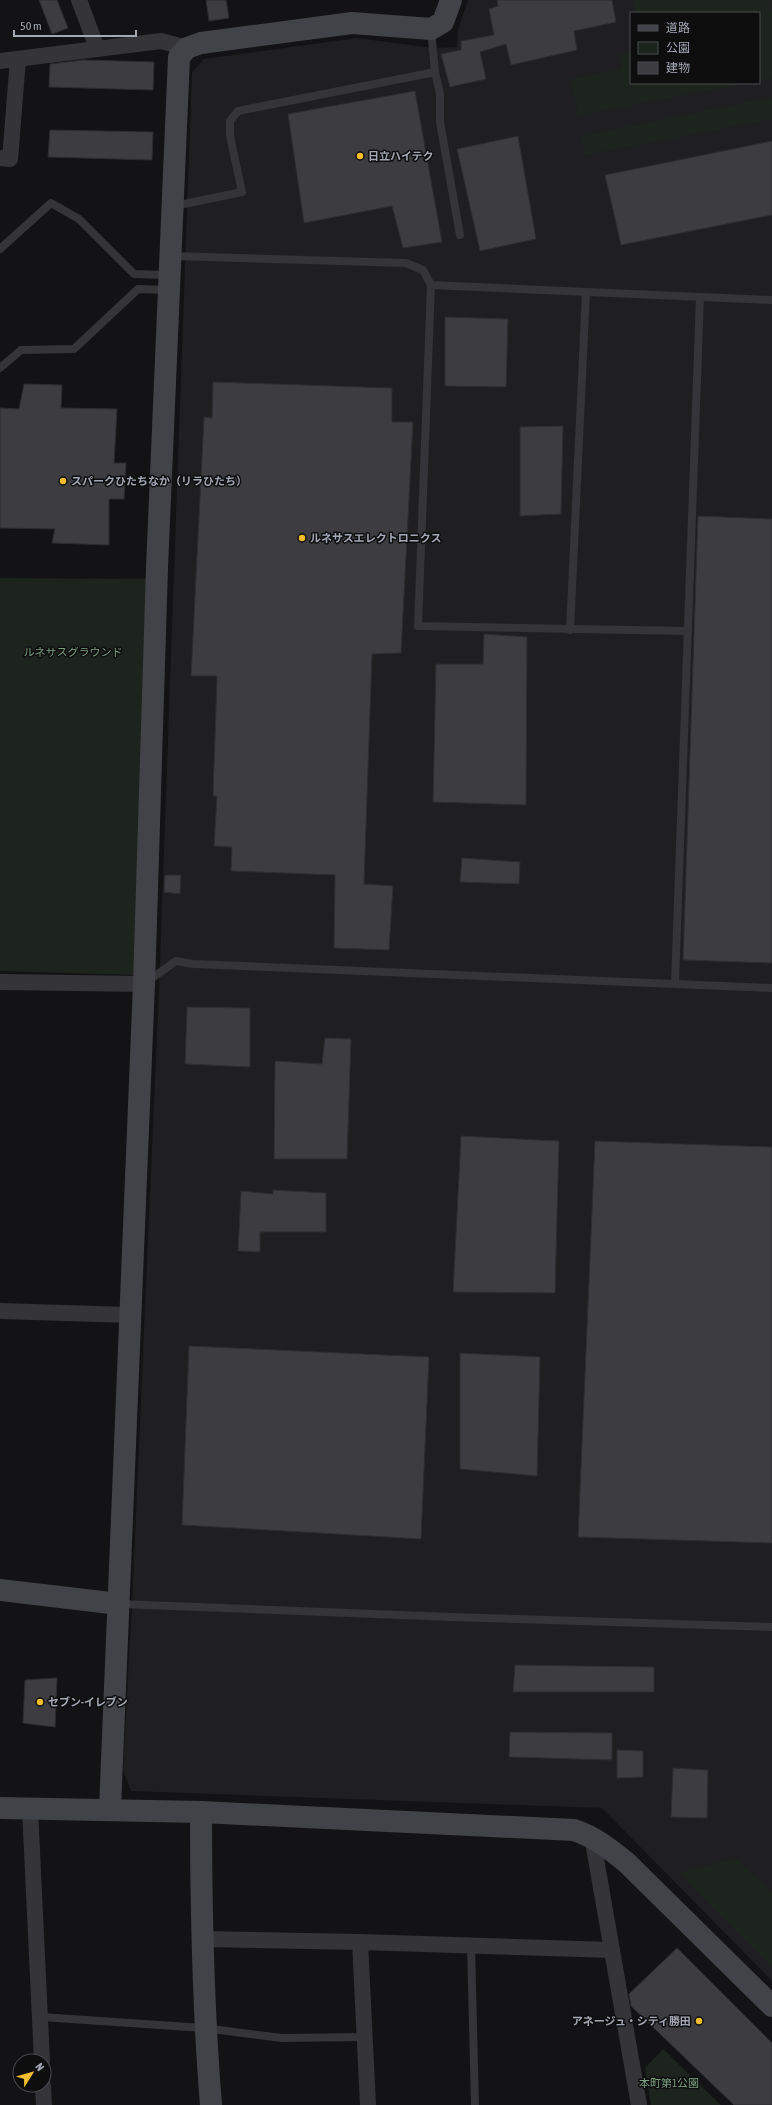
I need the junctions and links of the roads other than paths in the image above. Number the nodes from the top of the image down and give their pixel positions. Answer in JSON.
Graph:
{"nodes":[{"id":1,"x":78,"y":0,"type":"edge"},
{"id":2,"x":451,"y":0,"type":"edge"},
{"id":3,"x":431,"y":28,"type":"junction"},
{"id":4,"x":97,"y":48,"type":"junction"},
{"id":5,"x":187,"y":48,"type":"junction"},
{"id":6,"x":18,"y":59,"type":"junction"},
{"id":7,"x":0,"y":61,"type":"edge"},
{"id":8,"x":435,"y":72,"type":"junction"},
{"id":9,"x":0,"y":158,"type":"edge"},
{"id":10,"x":173,"y":206,"type":"junction"},
{"id":11,"x":460,"y":235,"type":"dead end"},
{"id":12,"x":0,"y":249,"type":"edge"},
{"id":13,"x":170,"y":274,"type":"junction"},
{"id":14,"x":431,"y":285,"type":"junction"},
{"id":15,"x":586,"y":292,"type":"junction"},
{"id":16,"x":700,"y":297,"type":"junction"},
{"id":17,"x":772,"y":300,"type":"edge"},
{"id":18,"x":0,"y":368,"type":"edge"},
{"id":19,"x":570,"y":630,"type":"junction"},
{"id":20,"x":687,"y":631,"type":"junction"},
{"id":21,"x":0,"y":982,"type":"edge"},
{"id":22,"x":676,"y":983,"type":"junction"},
{"id":23,"x":144,"y":984,"type":"junction"},
{"id":24,"x":772,"y":988,"type":"edge"},
{"id":25,"x":0,"y":1311,"type":"edge"},
{"id":26,"x":130,"y":1315,"type":"junction"},
{"id":27,"x":0,"y":1590,"type":"edge"},
{"id":28,"x":120,"y":1604,"type":"junction"},
{"id":29,"x":772,"y":1627,"type":"edge"},
{"id":30,"x":0,"y":1808,"type":"edge"},
{"id":31,"x":30,"y":1809,"type":"junction"},
{"id":32,"x":110,"y":1809,"type":"junction"},
{"id":33,"x":201,"y":1812,"type":"junction"},
{"id":34,"x":592,"y":1836,"type":"junction"},
{"id":35,"x":201,"y":1939,"type":"junction"},
{"id":36,"x":360,"y":1942,"type":"junction"},
{"id":37,"x":471,"y":1946,"type":"junction"},
{"id":38,"x":612,"y":1950,"type":"junction"},
{"id":39,"x":772,"y":2006,"type":"edge"},
{"id":40,"x":41,"y":2017,"type":"junction"},
{"id":41,"x":204,"y":2028,"type":"junction"},
{"id":42,"x":366,"y":2037,"type":"junction"},
{"id":43,"x":42,"y":2053,"type":"edge"},
{"id":44,"x":43,"y":2093,"type":"edge"},
{"id":45,"x":44,"y":2105,"type":"edge"},
{"id":46,"x":211,"y":2105,"type":"edge"},
{"id":47,"x":368,"y":2105,"type":"edge"},
{"id":48,"x":475,"y":2105,"type":"edge"},
{"id":49,"x":639,"y":2105,"type":"edge"}],
"edges":[{"from":1,"to":4,"type":"street"},
{"from":2,"to":3,"type":"street"},
{"from":3,"to":5,"type":"street"},
{"from":3,"to":8,"type":"lane"},
{"from":4,"to":5,"type":"street"},
{"from":4,"to":6,"type":"street"},
{"from":5,"to":10,"type":"street"},
{"from":6,"to":7,"type":"street"},
{"from":6,"to":9,"type":"street"},
{"from":8,"to":10,"type":"lane"},
{"from":8,"to":11,"type":"lane"},
{"from":10,"to":13,"type":"street"},
{"from":12,"to":13,"type":"lane"},
{"from":13,"to":14,"type":"lane"},
{"from":13,"to":18,"type":"lane"},
{"from":13,"to":23,"type":"street"},
{"from":14,"to":15,"type":"lane"},
{"from":14,"to":19,"type":"lane"},
{"from":15,"to":16,"type":"lane"},
{"from":15,"to":19,"type":"lane"},
{"from":16,"to":17,"type":"lane"},
{"from":16,"to":20,"type":"lane"},
{"from":19,"to":20,"type":"lane"},
{"from":20,"to":22,"type":"lane"},
{"from":21,"to":23,"type":"street"},
{"from":22,"to":23,"type":"lane"},
{"from":22,"to":24,"type":"lane"},
{"from":23,"to":26,"type":"street"},
{"from":25,"to":26,"type":"street"},
{"from":26,"to":28,"type":"street"},
{"from":27,"to":28,"type":"street"},
{"from":28,"to":29,"type":"lane"},
{"from":28,"to":32,"type":"street"},
{"from":30,"to":31,"type":"street"},
{"from":31,"to":32,"type":"street"},
{"from":31,"to":40,"type":"street"},
{"from":32,"to":33,"type":"street"},
{"from":33,"to":34,"type":"street"},
{"from":33,"to":35,"type":"street"},
{"from":34,"to":38,"type":"street"},
{"from":34,"to":39,"type":"street"},
{"from":35,"to":36,"type":"street"},
{"from":35,"to":41,"type":"street"},
{"from":36,"to":37,"type":"street"},
{"from":36,"to":42,"type":"street"},
{"from":37,"to":38,"type":"street"},
{"from":37,"to":48,"type":"lane"},
{"from":38,"to":49,"type":"street"},
{"from":40,"to":41,"type":"lane"},
{"from":40,"to":43,"type":"street"},
{"from":41,"to":42,"type":"lane"},
{"from":41,"to":46,"type":"street"},
{"from":42,"to":47,"type":"street"},
{"from":44,"to":45,"type":"street"}]}
